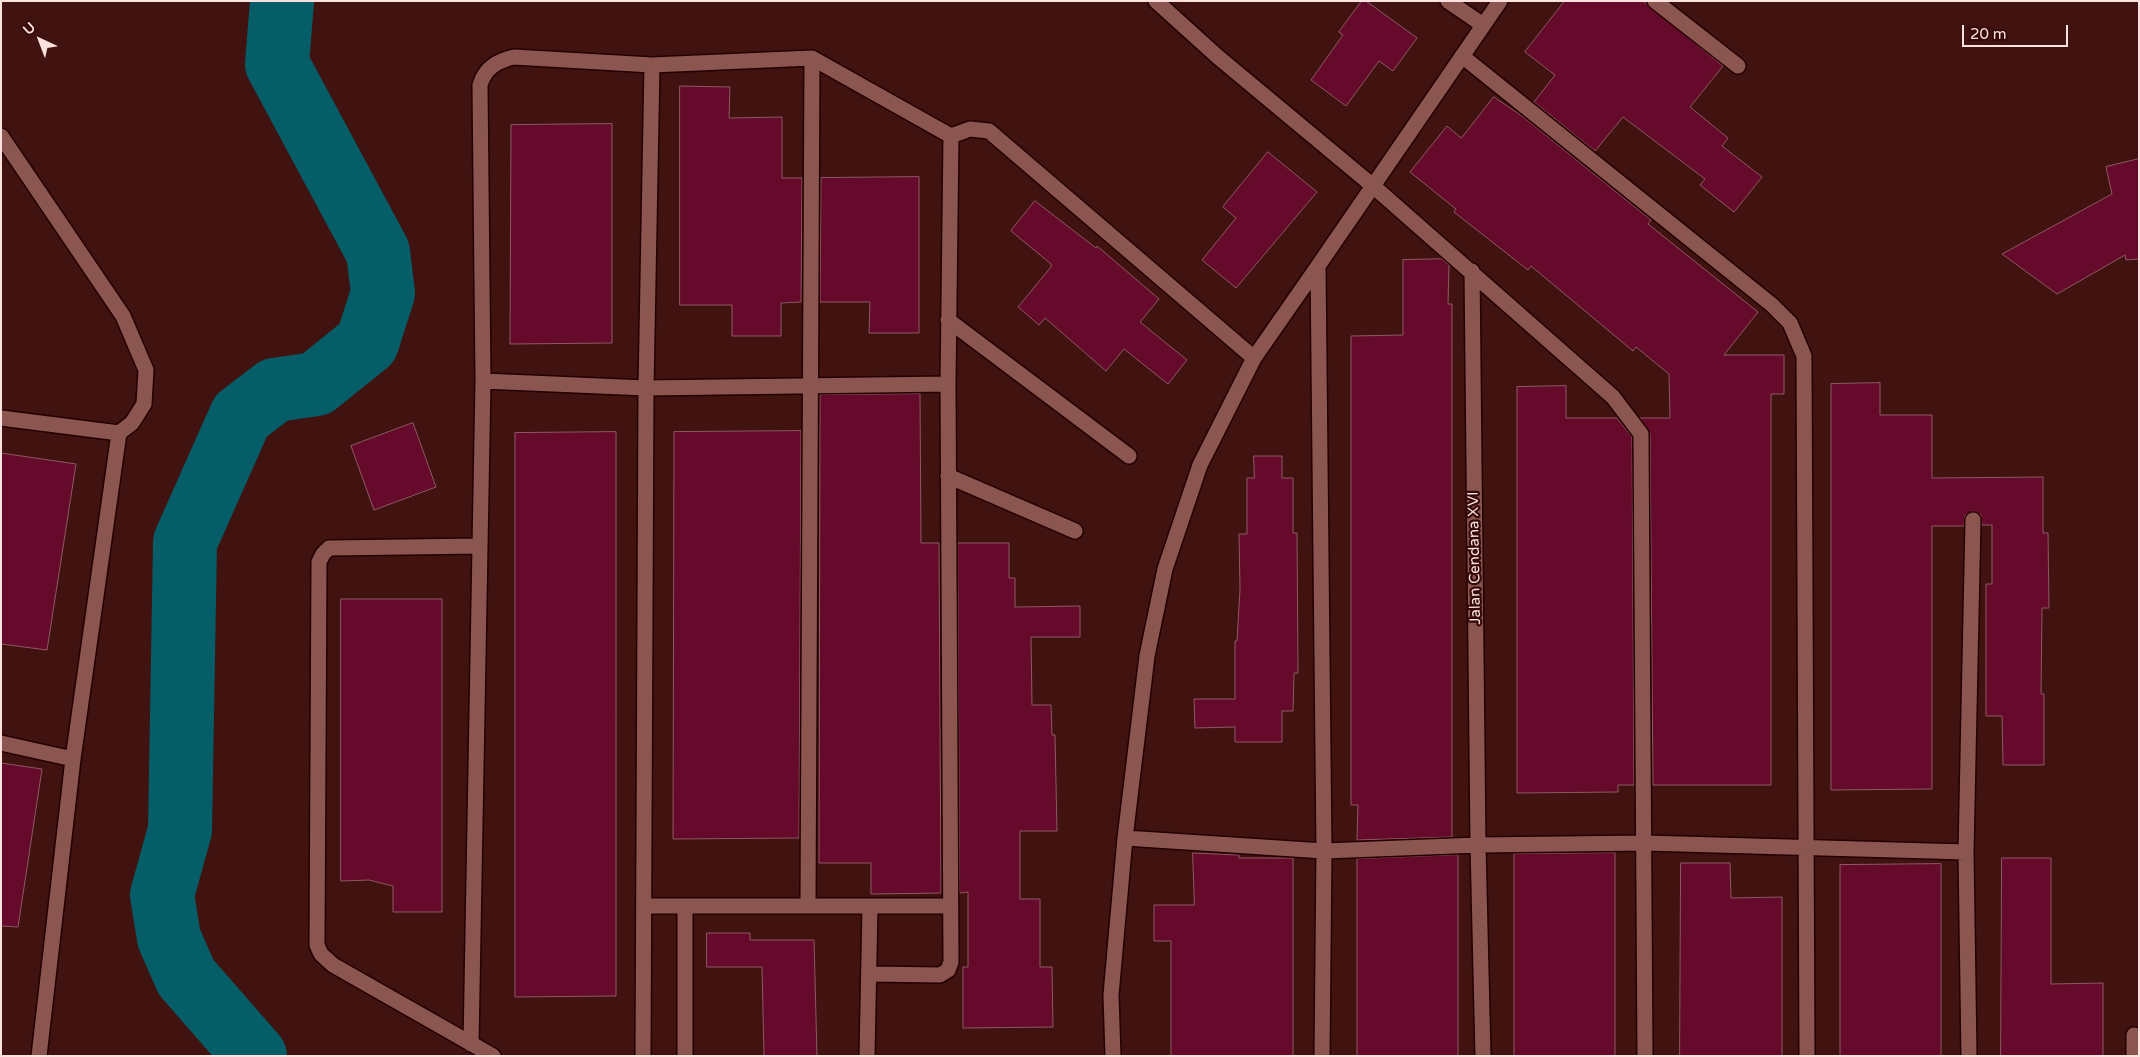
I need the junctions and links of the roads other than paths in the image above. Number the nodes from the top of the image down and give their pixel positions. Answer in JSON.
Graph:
{"nodes":[{"id":1,"x":1156,"y":1,"type":"edge"},
{"id":2,"x":1448,"y":1,"type":"edge"},
{"id":3,"x":1500,"y":1,"type":"edge"},
{"id":4,"x":1655,"y":1,"type":"edge"},
{"id":5,"x":1483,"y":25,"type":"junction"},
{"id":6,"x":1462,"y":56,"type":"junction"},
{"id":7,"x":812,"y":58,"type":"junction"},
{"id":8,"x":652,"y":65,"type":"junction"},
{"id":9,"x":1738,"y":66,"type":"dead end"},
{"id":10,"x":1,"y":136,"type":"edge"},
{"id":11,"x":951,"y":136,"type":"junction"},
{"id":12,"x":1373,"y":186,"type":"junction"},
{"id":13,"x":1318,"y":266,"type":"junction"},
{"id":14,"x":1472,"y":271,"type":"junction"},
{"id":15,"x":948,"y":320,"type":"junction"},
{"id":16,"x":1254,"y":358,"type":"junction"},
{"id":17,"x":483,"y":381,"type":"junction"},
{"id":18,"x":948,"y":384,"type":"junction"},
{"id":19,"x":811,"y":386,"type":"junction"},
{"id":20,"x":646,"y":388,"type":"junction"},
{"id":21,"x":1,"y":418,"type":"edge"},
{"id":22,"x":119,"y":433,"type":"junction"},
{"id":23,"x":1129,"y":456,"type":"dead end"},
{"id":24,"x":948,"y":476,"type":"junction"},
{"id":25,"x":1973,"y":520,"type":"dead end"},
{"id":26,"x":1075,"y":531,"type":"dead end"},
{"id":27,"x":480,"y":546,"type":"junction"},
{"id":28,"x":1,"y":743,"type":"edge"},
{"id":29,"x":73,"y":759,"type":"junction"},
{"id":30,"x":1125,"y":838,"type":"junction"},
{"id":31,"x":1645,"y":843,"type":"junction"},
{"id":32,"x":1478,"y":845,"type":"junction"},
{"id":33,"x":1805,"y":846,"type":"junction"},
{"id":34,"x":1324,"y":850,"type":"junction"},
{"id":35,"x":1966,"y":852,"type":"junction"},
{"id":36,"x":644,"y":906,"type":"junction"},
{"id":37,"x":686,"y":906,"type":"junction"},
{"id":38,"x":808,"y":906,"type":"junction"},
{"id":39,"x":870,"y":906,"type":"junction"},
{"id":40,"x":950,"y":906,"type":"junction"},
{"id":41,"x":870,"y":974,"type":"junction"},
{"id":42,"x":2134,"y":1035,"type":"dead end"},
{"id":43,"x":471,"y":1044,"type":"junction"},
{"id":44,"x":40,"y":1056,"type":"edge"},
{"id":45,"x":493,"y":1056,"type":"edge"},
{"id":46,"x":644,"y":1056,"type":"edge"},
{"id":47,"x":685,"y":1056,"type":"edge"},
{"id":48,"x":867,"y":1056,"type":"edge"},
{"id":49,"x":1113,"y":1056,"type":"edge"},
{"id":50,"x":1322,"y":1056,"type":"edge"},
{"id":51,"x":1483,"y":1056,"type":"edge"},
{"id":52,"x":1644,"y":1056,"type":"edge"},
{"id":53,"x":1807,"y":1056,"type":"edge"},
{"id":54,"x":1969,"y":1056,"type":"edge"},
{"id":55,"x":2134,"y":1056,"type":"edge"}],
"edges":[{"from":1,"to":12,"type":"street"},
{"from":2,"to":5,"type":"street"},
{"from":3,"to":5,"type":"street"},
{"from":4,"to":9,"type":"street"},
{"from":5,"to":6,"type":"street"},
{"from":6,"to":12,"type":"street"},
{"from":6,"to":33,"type":"street"},
{"from":7,"to":8,"type":"street"},
{"from":7,"to":11,"type":"street"},
{"from":7,"to":19,"type":"street"},
{"from":8,"to":17,"type":"street"},
{"from":8,"to":20,"type":"street"},
{"from":10,"to":22,"type":"street"},
{"from":11,"to":15,"type":"street"},
{"from":11,"to":16,"type":"street"},
{"from":12,"to":13,"type":"street"},
{"from":12,"to":14,"type":"street"},
{"from":13,"to":16,"type":"street"},
{"from":13,"to":34,"type":"street"},
{"from":14,"to":31,"type":"street"},
{"from":14,"to":32,"type":"street","name":"Jalan Cendana XVI"},
{"from":15,"to":18,"type":"street"},
{"from":15,"to":23,"type":"street"},
{"from":16,"to":30,"type":"street"},
{"from":17,"to":20,"type":"street"},
{"from":17,"to":27,"type":"street"},
{"from":18,"to":19,"type":"street"},
{"from":18,"to":24,"type":"street"},
{"from":19,"to":20,"type":"street"},
{"from":19,"to":38,"type":"street"},
{"from":20,"to":36,"type":"street"},
{"from":21,"to":22,"type":"street"},
{"from":22,"to":29,"type":"street"},
{"from":24,"to":26,"type":"street"},
{"from":24,"to":40,"type":"street"},
{"from":25,"to":35,"type":"street"},
{"from":27,"to":43,"type":"street"},
{"from":27,"to":43,"type":"street"},
{"from":28,"to":29,"type":"street"},
{"from":29,"to":44,"type":"street"},
{"from":30,"to":34,"type":"street"},
{"from":30,"to":49,"type":"street"},
{"from":31,"to":32,"type":"street"},
{"from":31,"to":33,"type":"street"},
{"from":31,"to":52,"type":"street"},
{"from":32,"to":34,"type":"street"},
{"from":32,"to":51,"type":"street","name":"Jalan Cendana XVI"},
{"from":33,"to":35,"type":"street"},
{"from":33,"to":53,"type":"street"},
{"from":34,"to":50,"type":"street"},
{"from":35,"to":54,"type":"street"},
{"from":36,"to":37,"type":"street"},
{"from":36,"to":46,"type":"street"},
{"from":37,"to":38,"type":"street"},
{"from":37,"to":47,"type":"street"},
{"from":38,"to":39,"type":"street"},
{"from":39,"to":40,"type":"street"},
{"from":39,"to":41,"type":"street"},
{"from":40,"to":41,"type":"street"},
{"from":41,"to":48,"type":"street"},
{"from":42,"to":55,"type":"street"},
{"from":43,"to":45,"type":"street"}]}
